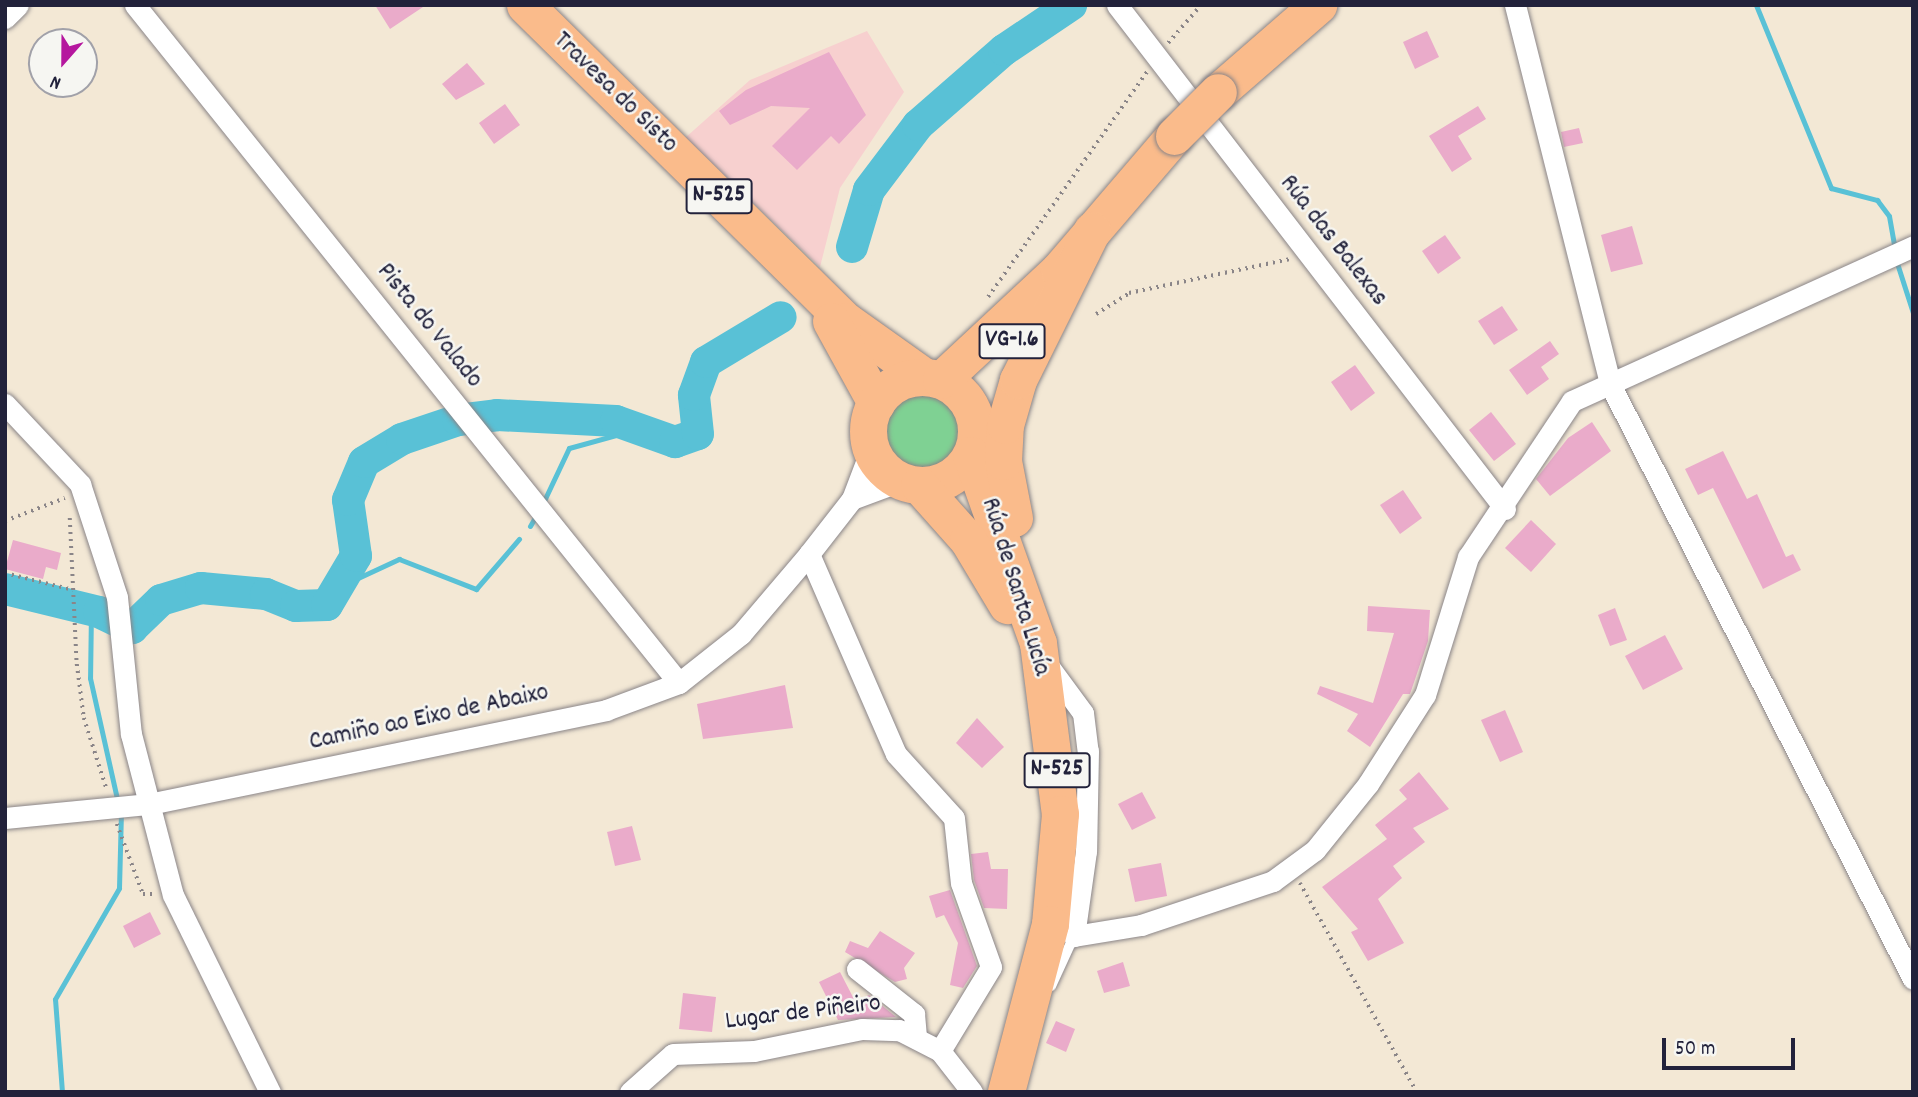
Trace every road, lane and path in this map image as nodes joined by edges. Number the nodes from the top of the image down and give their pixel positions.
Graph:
1 (18, 5) edge
2 (135, 5) edge
3 (509, 5) edge
4 (525, 5) edge
5 (537, 5) edge
6 (1201, 5) edge
7 (1318, 5) edge
8 (1515, 5) edge
9 (1123, 12) edge
10 (5, 18) edge
11 (1156, 58) junction
12 (676, 131) dead end
13 (1093, 230) junction
14 (1913, 246) edge
15 (1309, 255) junction
16 (815, 268) dead end
17 (1059, 270) junction
18 (981, 307) dead end
19 (833, 308) junction
20 (1096, 314) dead end
21 (932, 378) junction
22 (1611, 386) junction
23 (876, 402) junction
24 (5, 404) edge
25 (975, 419) junction
26 (871, 449) junction
27 (971, 455) junction
28 (910, 483) junction
29 (852, 499) junction
30 (1505, 509) junction
31 (5, 521) edge
32 (808, 554) junction
33 (5, 573) edge
34 (73, 590) junction
35 (1026, 628) junction
36 (679, 683) junction
37 (1054, 702) junction
38 (1088, 751) junction
39 (123, 807) junction
40 (5, 818) edge
41 (1292, 867) junction
42 (173, 895) junction
43 (1074, 936) junction
44 (1024, 958) junction
45 (857, 969) dead end
46 (1913, 979) edge
47 (916, 1038) junction
48 (940, 1051) junction
49 (1000, 1086) edge
50 (271, 1092) edge
51 (630, 1092) edge
52 (972, 1092) edge
53 (1417, 1092) edge

1 - 10 street
2 - 36 street, Pista do Valado
3 - 23 highway, Travesa do Sisto / N-525
4 - 19 highway, Travesa do Sisto / N-525
5 - 12 lane
6 - 11 path
7 - 13 highway, VG-1.6, bridge
8 - 22 street
9 - 11 street, Rúa das Balexas
11 - 15 street, Rúa das Balexas
11 - 18 path
13 - 17 highway, VG-1.6
13 - 35 highway
14 - 22 street
15 - 20 path
15 - 30 street, Rúa das Balexas
16 - 19 lane
17 - 21 highway, VG-1.6
17 - 25 highway, VG-1.6
19 - 21 highway, Travesa do Sisto / N-525
21 - 23 highway
21 - 25 highway, N-525
22 - 30 street
22 - 46 street
23 - 26 highway
24 - 39 street
25 - 27 highway, N-525
26 - 28 highway, N-525
26 - 29 street
27 - 28 highway
27 - 35 highway, Rúa de Santa Lucía / N-525
28 - 29 street
28 - 35 highway, Rúa de Santa Lucía / N-525
29 - 32 street, Camiño ao Eixo de Abaixo
30 - 41 street
31 - 34 path
32 - 36 street, Camiño ao Eixo de Abaixo
32 - 48 street
33 - 34 path
34 - 39 path
35 - 37 highway, Rúa de Santa Lucía / N-525
35 - 37 street
35 - 44 highway, Rúa de Santa Lucía / N-525
36 - 39 street, Camiño ao Eixo de Abaixo
37 - 38 street
37 - 38 street
37 - 44 street
37 - 49 highway, Rúa de Santa Lucía / N-525
38 - 43 street
39 - 40 street, Camiño ao Eixo de Abaixo
39 - 42 street
39 - 42 path
41 - 43 street
41 - 53 path
42 - 50 street
43 - 49 lane
44 - 49 highway, Rúa de Santa Lucía / N-525
45 - 47 street
47 - 48 street, Lugar de Piñeiro
47 - 51 street, Lugar de Piñeiro
48 - 52 street, Lugar de Piñeiro

